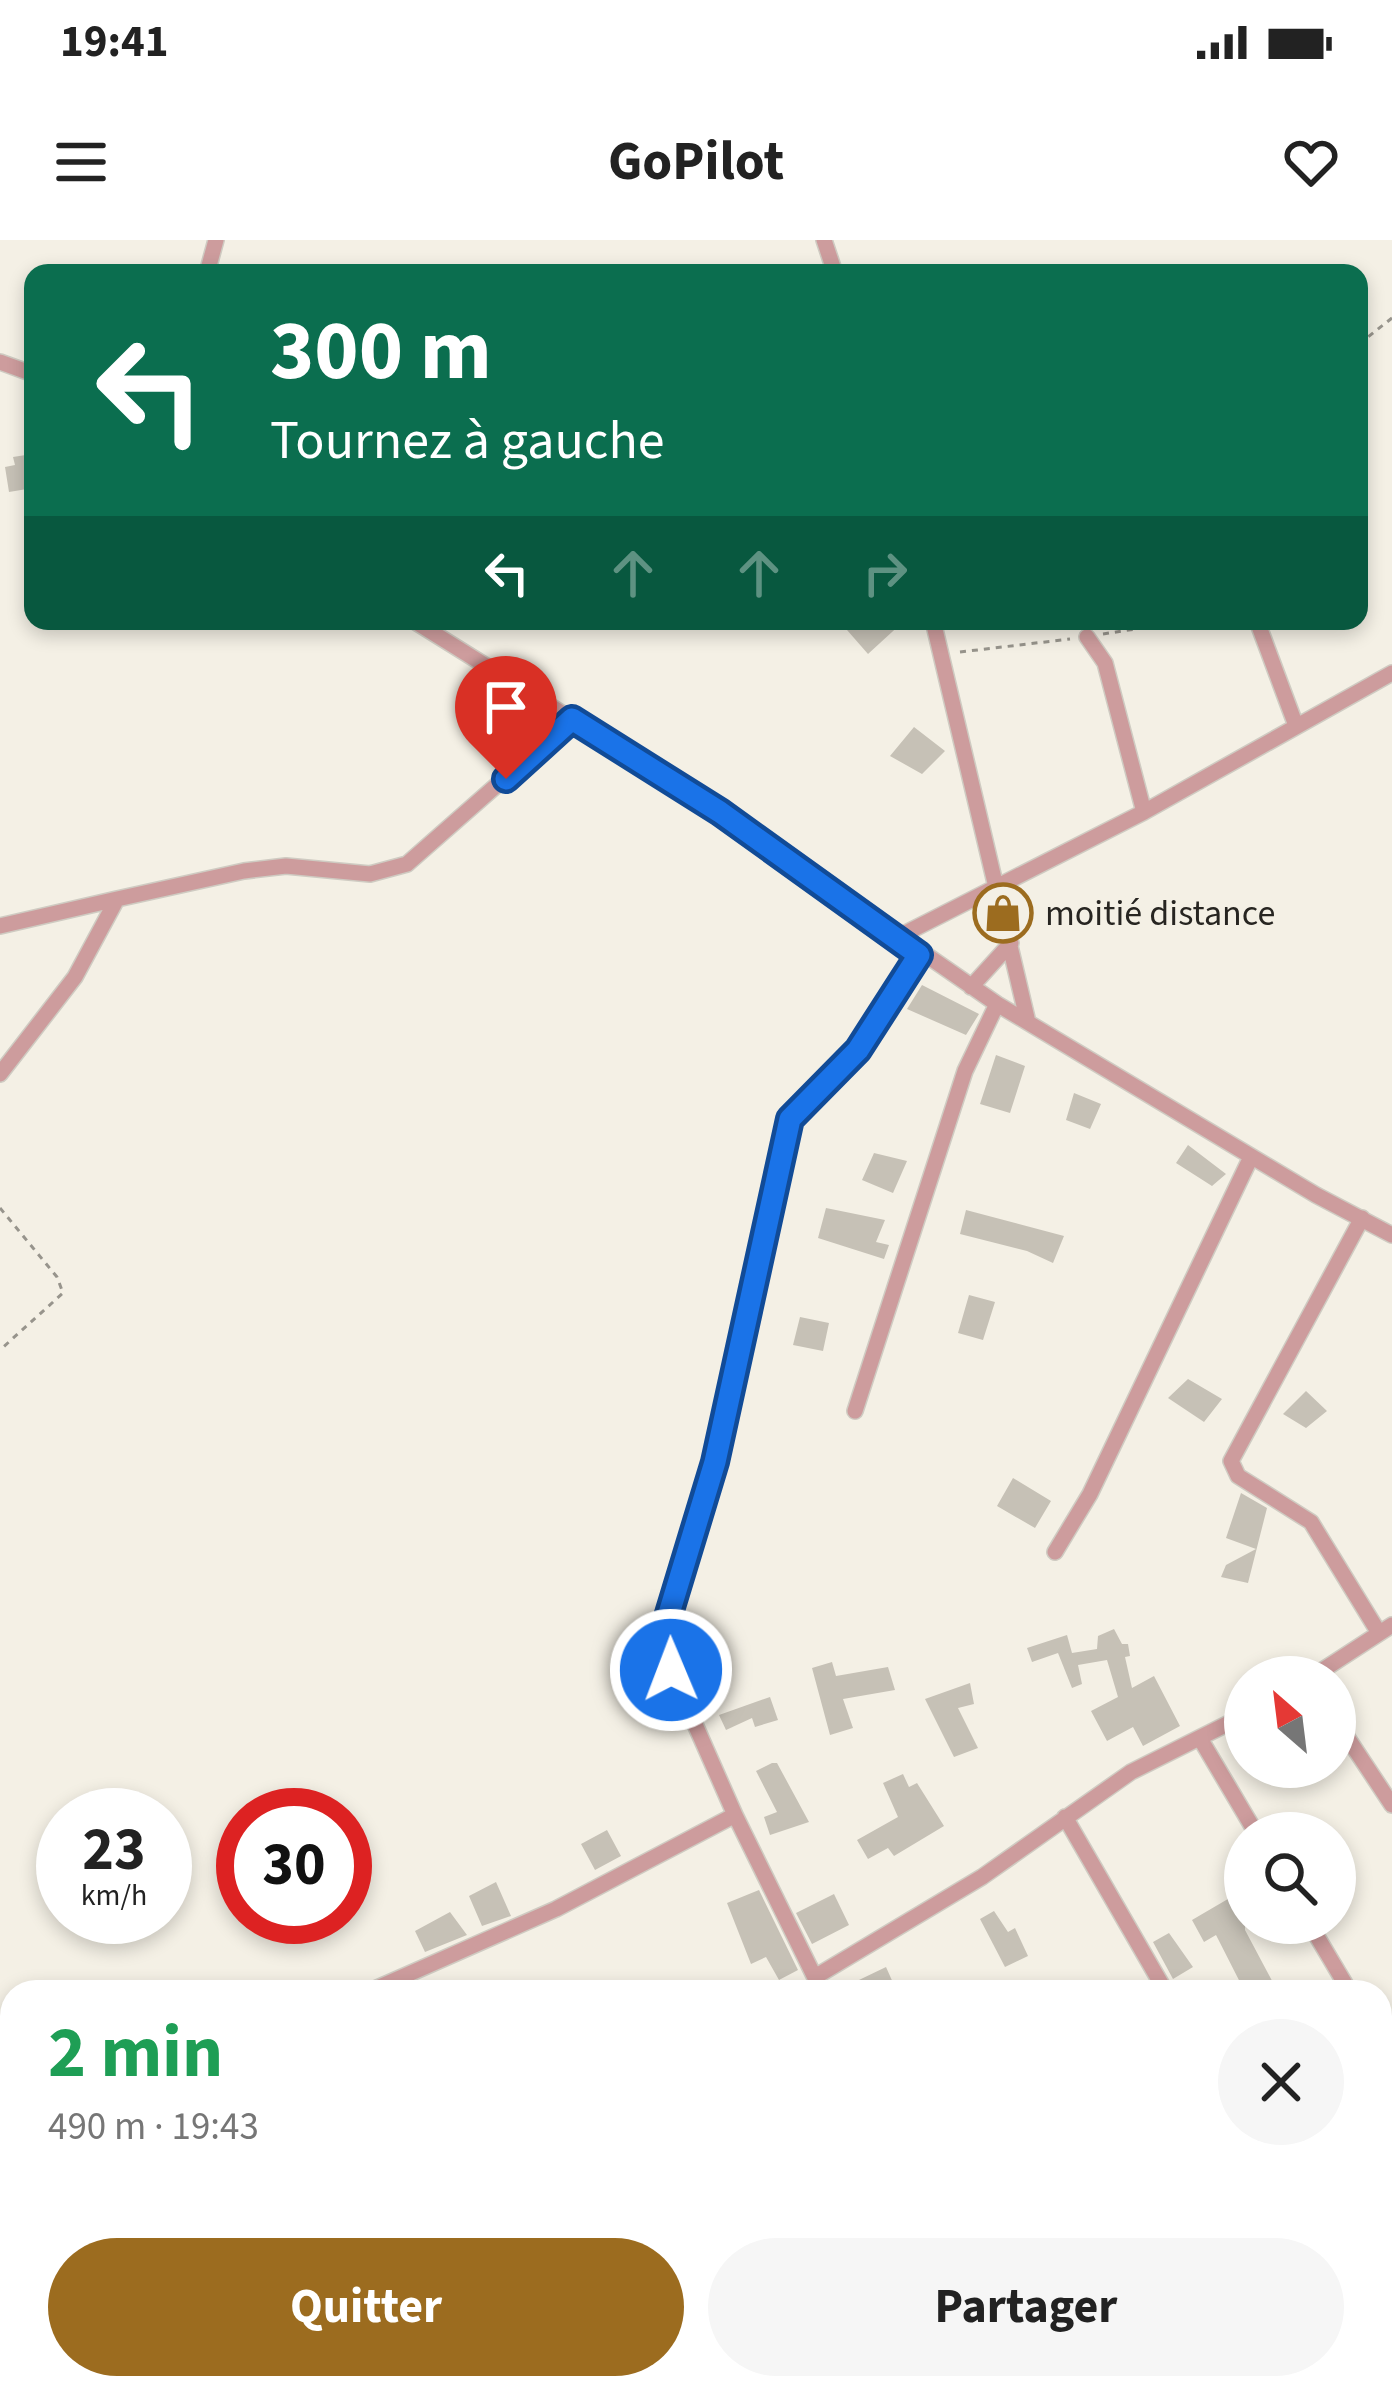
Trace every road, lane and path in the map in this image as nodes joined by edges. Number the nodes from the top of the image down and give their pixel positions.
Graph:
1 (1392, 317) edge
2 (1368, 337) edge
3 (429, 630) edge
4 (935, 630) edge
5 (1131, 630) edge
6 (1260, 630) edge
7 (1087, 637) junction
8 (940, 654) junction
9 (1392, 673) edge
10 (572, 719) junction
11 (1294, 723) junction
12 (1144, 812) junction
13 (999, 884) junction
14 (117, 899) junction
15 (0, 926) edge
16 (898, 937) junction
17 (1011, 944) junction
18 (919, 955) junction
19 (971, 987) junction
20 (997, 1004) junction
21 (1027, 1018) junction
22 (0, 1074) edge
23 (1251, 1157) junction
24 (0, 1208) edge
25 (1363, 1218) junction
26 (1392, 1235) edge
27 (0, 1350) edge
28 (856, 1411) dead end
29 (1055, 1552) dead end
30 (1385, 1629) edge
31 (1344, 1656) edge
32 (1224, 1727) edge
33 (1201, 1740) junction
34 (1356, 1751) edge
35 (1392, 1805) edge
36 (1244, 1812) edge
37 (735, 1815) junction
38 (1065, 1817) junction
39 (1321, 1944) edge
40 (395, 1980) edge
41 (816, 1980) edge
42 (826, 1980) edge
43 (1159, 1980) edge
44 (1343, 1980) edge

1 - 2 path
3 - 10 street
4 - 8 street
5 - 7 path
6 - 11 street
7 - 8 path
7 - 12 street
8 - 13 street
9 - 11 street
10 - 14 street
10 - 16 street
11 - 12 street
12 - 13 street
13 - 16 street
13 - 17 street
14 - 15 street
14 - 22 street
16 - 18 street
17 - 19 street
17 - 21 street
18 - 19 street
18 - 37 street
19 - 20 street
20 - 21 street
20 - 28 street
21 - 23 street
23 - 25 street
23 - 29 street
24 - 27 path
25 - 26 street
25 - 30 street
30 - 31 street
32 - 33 street
33 - 36 street
33 - 38 street
34 - 35 street
37 - 40 street
37 - 41 street
38 - 42 street
38 - 43 street
39 - 44 street

